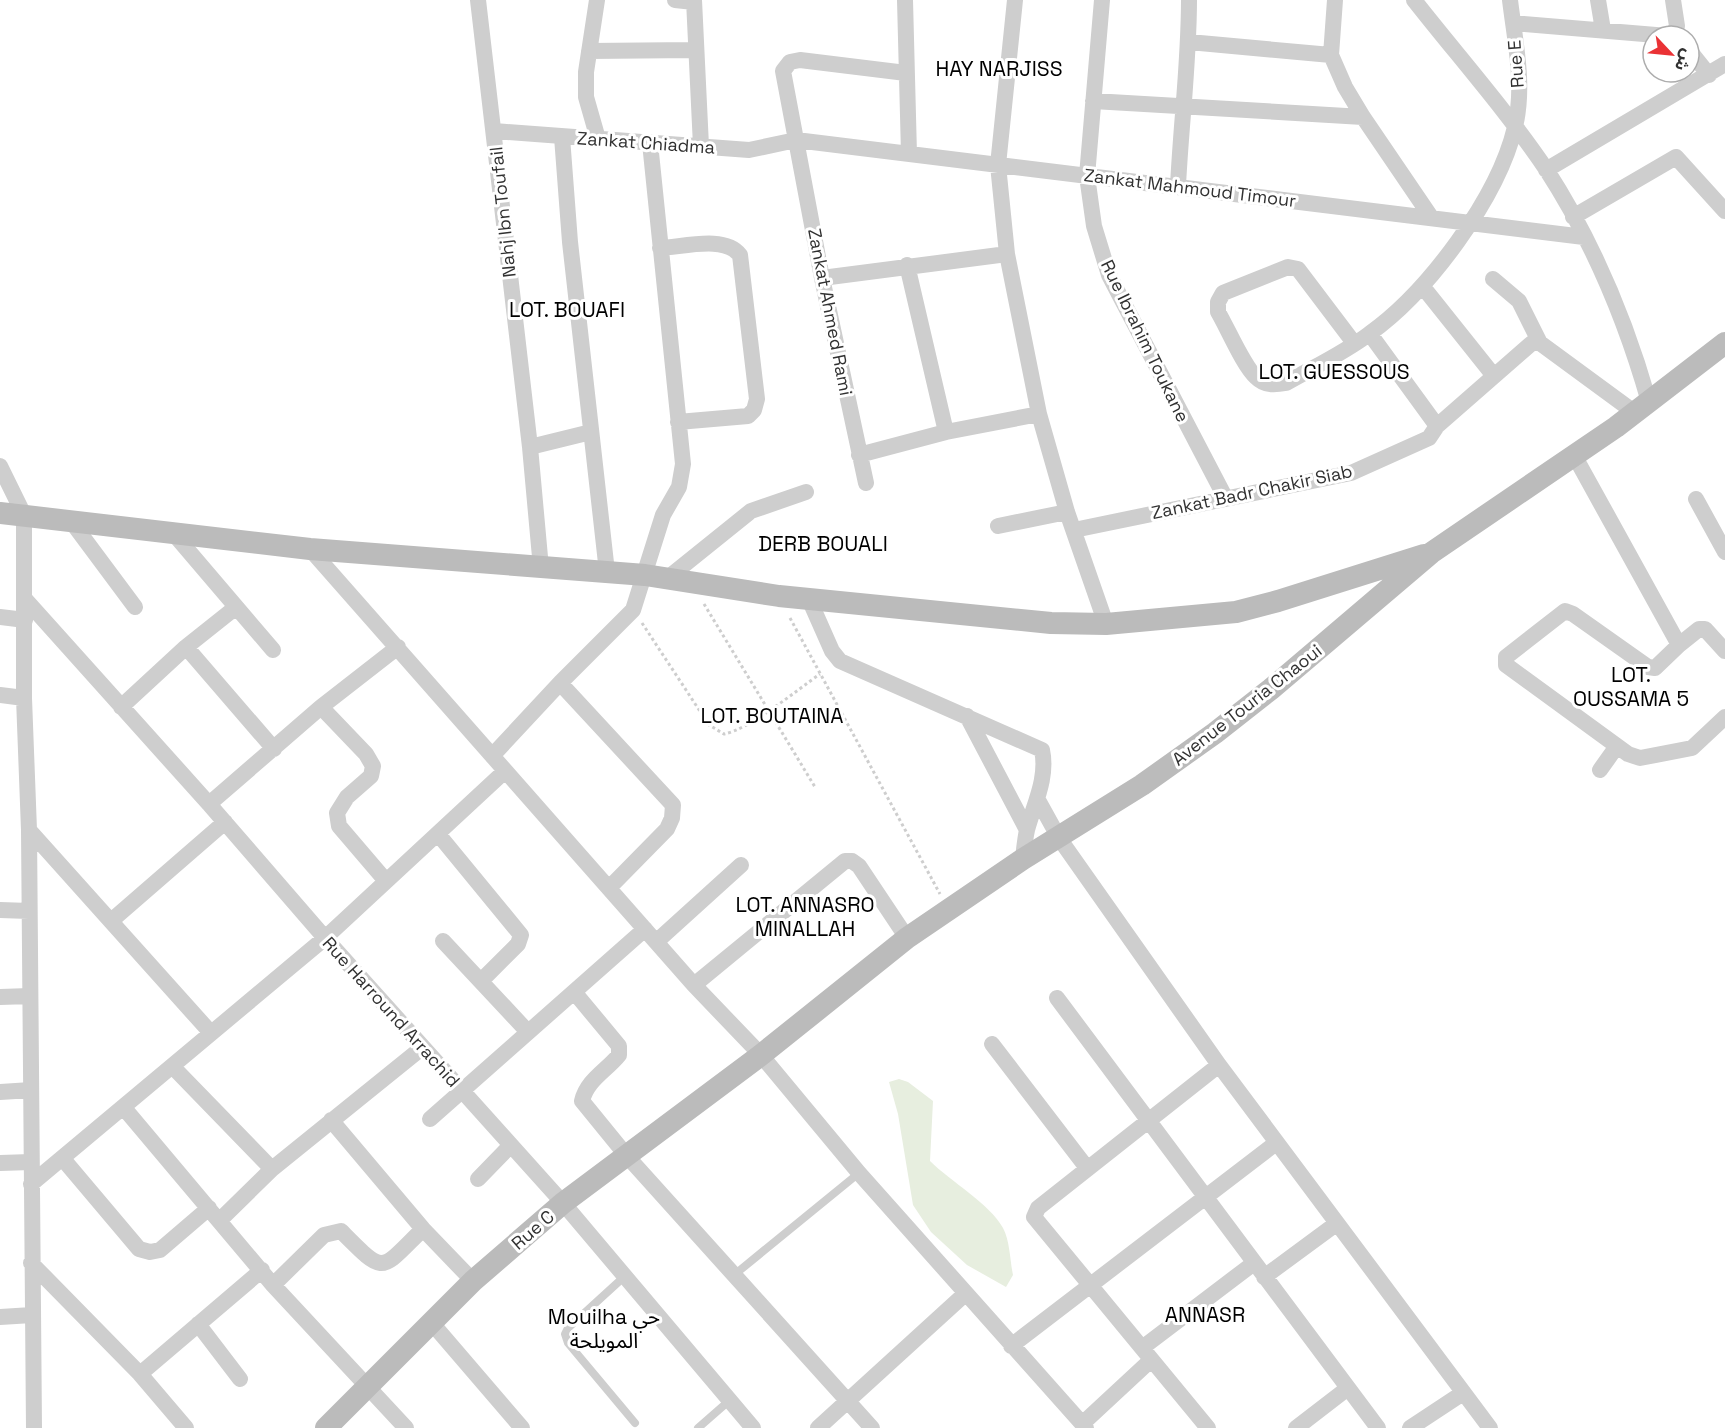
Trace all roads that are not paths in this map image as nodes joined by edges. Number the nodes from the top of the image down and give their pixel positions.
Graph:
1 (478, 0) edge
2 (597, 0) edge
3 (675, 0) edge
4 (905, 0) edge
5 (1015, 0) edge
6 (1102, 0) edge
7 (1188, 0) edge
8 (1335, 0) edge
9 (1414, 0) edge
10 (1510, 0) edge
11 (1598, 0) edge
12 (694, 1) edge
13 (1674, 1) edge
14 (1513, 23) junction
15 (1677, 24) edge
16 (1603, 30) junction
17 (1641, 34) edge
18 (1189, 42) junction
19 (694, 50) junction
20 (589, 51) junction
21 (1330, 55) junction
22 (1725, 64) edge
23 (1701, 65) edge
24 (906, 74) junction
25 (1709, 75) junction
26 (1093, 101) junction
27 (1181, 106) junction
28 (1363, 117) junction
29 (1515, 127) junction
30 (494, 131) junction
31 (561, 137) junction
32 (598, 140) junction
33 (796, 140) junction
34 (650, 143) junction
35 (701, 146) junction
36 (909, 154) junction
37 (998, 165) junction
38 (1546, 171) junction
39 (1087, 176) junction
40 (1178, 186) junction
41 (1725, 211) edge
42 (1431, 217) junction
43 (1573, 217) junction
44 (1469, 222) junction
45 (1584, 237) junction
46 (660, 248) junction
47 (1007, 254) junction
48 (907, 265) junction
49 (822, 278) junction
50 (1493, 279) dead end
51 (1423, 287) junction
52 (1370, 334) junction
53 (1354, 343) junction
54 (1725, 343) edge
55 (1536, 344) junction
56 (1494, 376) junction
57 (1641, 407) junction
58 (1039, 414) junction
59 (678, 422) junction
60 (1437, 426) junction
61 (591, 432) junction
62 (946, 432) junction
63 (530, 447) junction
64 (859, 455) junction
65 (1574, 455) junction
66 (0, 466) edge
67 (866, 483) dead end
68 (806, 492) dead end
69 (1226, 499) junction
70 (1696, 499) dead end
71 (1067, 512) junction
72 (0, 513) edge
73 (24, 515) junction
74 (71, 521) junction
75 (998, 526) dead end
76 (1074, 530) junction
77 (174, 534) junction
78 (310, 549) junction
79 (1431, 552) junction
80 (1725, 552) edge
81 (541, 568) junction
82 (607, 572) junction
83 (645, 575) junction
84 (680, 579) junction
85 (25, 599) junction
86 (809, 599) junction
87 (135, 608) dead end
88 (235, 608) junction
89 (0, 617) edge
90 (25, 620) junction
91 (1106, 624) junction
92 (1679, 645) junction
93 (186, 646) junction
94 (398, 648) junction
95 (273, 650) dead end
96 (1725, 651) edge
97 (560, 682) junction
98 (0, 695) edge
99 (24, 698) junction
100 (121, 707) junction
101 (321, 707) junction
102 (967, 716) junction
103 (1725, 717) edge
104 (1617, 746) junction
105 (274, 749) junction
106 (492, 756) junction
107 (1600, 770) dead end
108 (505, 771) junction
109 (1038, 800) junction
110 (209, 804) junction
111 (225, 822) junction
112 (29, 830) junction
113 (1027, 831) junction
114 (438, 834) junction
115 (1059, 838) junction
116 (1023, 859) junction
117 (741, 865) dead end
118 (386, 881) junction
119 (609, 888) junction
120 (0, 910) edge
121 (28, 911) junction
122 (111, 921) junction
123 (651, 936) junction
124 (325, 938) junction
125 (907, 938) junction
126 (443, 941) dead end
127 (482, 980) junction
128 (694, 985) junction
129 (574, 993) junction
130 (30, 996) junction
131 (0, 997) edge
132 (1057, 998) dead end
133 (528, 1032) junction
134 (211, 1033) junction
135 (992, 1044) dead end
136 (423, 1047) junction
137 (761, 1054) junction
138 (1219, 1065) junction
139 (172, 1066) junction
140 (31, 1090) junction
141 (463, 1091) junction
142 (0, 1092) edge
143 (124, 1108) junction
144 (430, 1119) dead end
145 (331, 1120) junction
146 (1148, 1120) junction
147 (1276, 1143) junction
148 (511, 1145) junction
149 (626, 1155) junction
150 (63, 1159) junction
151 (31, 1162) junction
152 (0, 1163) edge
153 (1087, 1168) junction
154 (272, 1169) junction
155 (859, 1173) junction
156 (478, 1179) dead end
157 (31, 1184) junction
158 (1204, 1195) junction
159 (563, 1203) junction
160 (215, 1214) junction
161 (1336, 1224) junction
162 (423, 1229) junction
163 (31, 1263) junction
164 (262, 1270) junction
165 (1259, 1270) junction
166 (734, 1275) junction
167 (625, 1276) junction
168 (473, 1281) junction
169 (1088, 1284) junction
170 (273, 1285) junction
171 (965, 1294) junction
172 (32, 1315) junction
173 (0, 1317) edge
174 (431, 1322) junction
175 (198, 1324) junction
176 (1011, 1346) junction
177 (1146, 1354) junction
178 (140, 1374) junction
179 (240, 1379) dead end
180 (368, 1387) junction
181 (1348, 1388) junction
182 (1463, 1393) junction
183 (730, 1400) junction
184 (848, 1402) junction
185 (635, 1423) dead end
186 (1084, 1426) edge
187 (34, 1428) edge
188 (186, 1428) edge
189 (326, 1428) edge
190 (406, 1428) edge
191 (522, 1428) edge
192 (698, 1428) edge
193 (753, 1428) edge
194 (819, 1428) edge
195 (872, 1428) edge
196 (1208, 1428) edge
197 (1296, 1428) edge
198 (1378, 1428) edge
199 (1410, 1428) edge
200 (1490, 1428) edge

1 - 30 street, Nahj Ibn Toufail
2 - 20 street
3 - 12 street
4 - 24 street
5 - 37 street
6 - 26 street, Rue Ibrahim Toukane
7 - 18 street
8 - 21 street
9 - 29 street
10 - 14 street, Rue E
11 - 16 street
12 - 19 street
13 - 15 street
14 - 16 street
14 - 29 street, Rue E
16 - 17 street
18 - 21 street
18 - 27 street
19 - 20 street
19 - 35 street
20 - 32 street
21 - 28 street
22 - 25 street
23 - 25 street
24 - 33 street, Zankat Ahmed Rami
24 - 36 street
25 - 38 street
26 - 27 street
26 - 39 street, Rue Ibrahim Toukane
27 - 28 street
27 - 40 street
28 - 42 street
29 - 38 street
29 - 44 street, Rue E
30 - 31 street, Zankat Chiadma
30 - 63 street, Nahj Ibn Toufail
31 - 32 street, Zankat Chiadma
31 - 61 street
32 - 34 street, Zankat Chiadma
33 - 35 street, Zankat Chiadma
33 - 36 street, Zankat Mahmoud Timour
33 - 49 street, Zankat Ahmed Rami
34 - 35 street, Zankat Chiadma
34 - 46 street
36 - 37 street, Zankat Mahmoud Timour
37 - 39 street, Zankat Mahmoud Timour
37 - 47 street
38 - 43 street
39 - 40 street, Zankat Mahmoud Timour
39 - 69 street, Rue Ibrahim Toukane
40 - 42 street, Zankat Mahmoud Timour
41 - 43 street
42 - 44 street, Zankat Mahmoud Timour
43 - 45 street
44 - 45 street, Zankat Mahmoud Timour
44 - 51 street, Rue E
45 - 57 street
46 - 59 street
46 - 59 street
47 - 48 street
47 - 58 street
48 - 49 street
48 - 62 street
49 - 64 street, Zankat Ahmed Rami
50 - 55 street
51 - 52 street, Rue E
51 - 56 street
52 - 53 street, Rue E
52 - 60 street
53 - 53 street, Rue E
54 - 57 street, Avenue Touria Chaoui
55 - 56 street, Zankat Badr Chakir Siab
55 - 57 street
56 - 60 street, Zankat Badr Chakir Siab
57 - 65 street, Avenue Touria Chaoui
58 - 62 street
58 - 71 street
59 - 83 street
60 - 69 street, Zankat Badr Chakir Siab
61 - 63 street
61 - 82 street
62 - 64 street
63 - 81 street, Nahj Ibn Toufail
64 - 67 street, Zankat Ahmed Rami
65 - 79 street, Avenue Touria Chaoui
65 - 92 street
66 - 73 street
68 - 84 street
69 - 76 street, Zankat Badr Chakir Siab
70 - 80 street
71 - 75 street
71 - 76 street
72 - 73 street
73 - 74 street
73 - 85 street
74 - 77 street
74 - 87 street
76 - 91 street
77 - 78 street
77 - 88 street
78 - 81 street
78 - 94 street
79 - 91 street
79 - 115 street, Avenue Touria Chaoui
81 - 82 street
82 - 83 street
83 - 84 street
83 - 97 street
84 - 86 street
85 - 90 street
85 - 100 street, Rue Harround Arrachid
86 - 91 street
86 - 102 street
88 - 93 street
88 - 95 street
89 - 90 street
90 - 99 street
92 - 96 street
92 - 104 street
93 - 100 street
93 - 105 street
94 - 101 street
94 - 106 street
97 - 106 street
97 - 119 street
98 - 99 street
99 - 112 street
100 - 110 street, Rue Harround Arrachid
101 - 105 street
101 - 118 street
102 - 109 street
102 - 113 street
103 - 104 street
104 - 107 street
105 - 110 street
106 - 108 street
108 - 114 street
108 - 119 street
109 - 113 street
109 - 115 street
110 - 111 street, Rue Harround Arrachid
111 - 122 street
111 - 124 street, Rue Harround Arrachid
112 - 121 street
112 - 122 street
113 - 116 street
114 - 118 street
114 - 127 street
115 - 116 street, Avenue Touria Chaoui
115 - 138 street
116 - 125 street, Avenue Touria Chaoui
117 - 123 street
118 - 124 street
119 - 123 street
120 - 121 street
121 - 130 street
122 - 134 street
123 - 128 street
123 - 129 street
124 - 134 street
124 - 136 street, Rue Harround Arrachid
125 - 128 street
125 - 137 street, Avenue Touria Chaoui
126 - 127 street
127 - 133 street
128 - 137 street
129 - 133 street
129 - 149 street
130 - 131 street
130 - 140 street
132 - 146 street
133 - 141 street
134 - 139 street
135 - 153 street
136 - 141 street, Rue Harround Arrachid
136 - 145 street
137 - 149 street, Rue C
137 - 155 street
138 - 146 street
138 - 147 street
139 - 143 street
139 - 154 street
140 - 142 street
140 - 151 street
141 - 144 street
141 - 148 street, Rue Harround Arrachid
143 - 150 street
143 - 160 street
145 - 154 street
145 - 162 street
146 - 153 street
146 - 158 street
147 - 158 street
147 - 161 street
148 - 156 street
148 - 159 street, Rue Harround Arrachid
149 - 159 street, Rue C
149 - 166 street
150 - 157 street
150 - 160 street
151 - 152 street
151 - 157 street
153 - 169 street
154 - 160 street
155 - 166 lane
155 - 171 street
157 - 163 street
158 - 165 street
158 - 169 street
159 - 167 street, Rue Harround Arrachid
159 - 168 street, Rue C
160 - 164 street
161 - 165 street
161 - 182 street
162 - 168 street
162 - 170 street
163 - 172 street
163 - 178 street
164 - 170 street
164 - 175 street
165 - 177 street
165 - 181 street
166 - 184 street
167 - 183 street, Rue Harround Arrachid
167 - 185 lane
168 - 174 street, Rue C
169 - 176 street
169 - 177 street
170 - 180 street
171 - 176 street
171 - 184 street
172 - 173 street
172 - 187 street
174 - 180 street, Rue C
174 - 191 street
175 - 178 street
175 - 179 street
176 - 186 street
177 - 186 street
177 - 196 street
178 - 188 street
180 - 189 street, Rue C
180 - 190 street
181 - 197 street
181 - 198 street
182 - 199 street
182 - 200 street
183 - 192 lane
183 - 193 street, Rue Harround Arrachid
184 - 194 street
184 - 195 street

